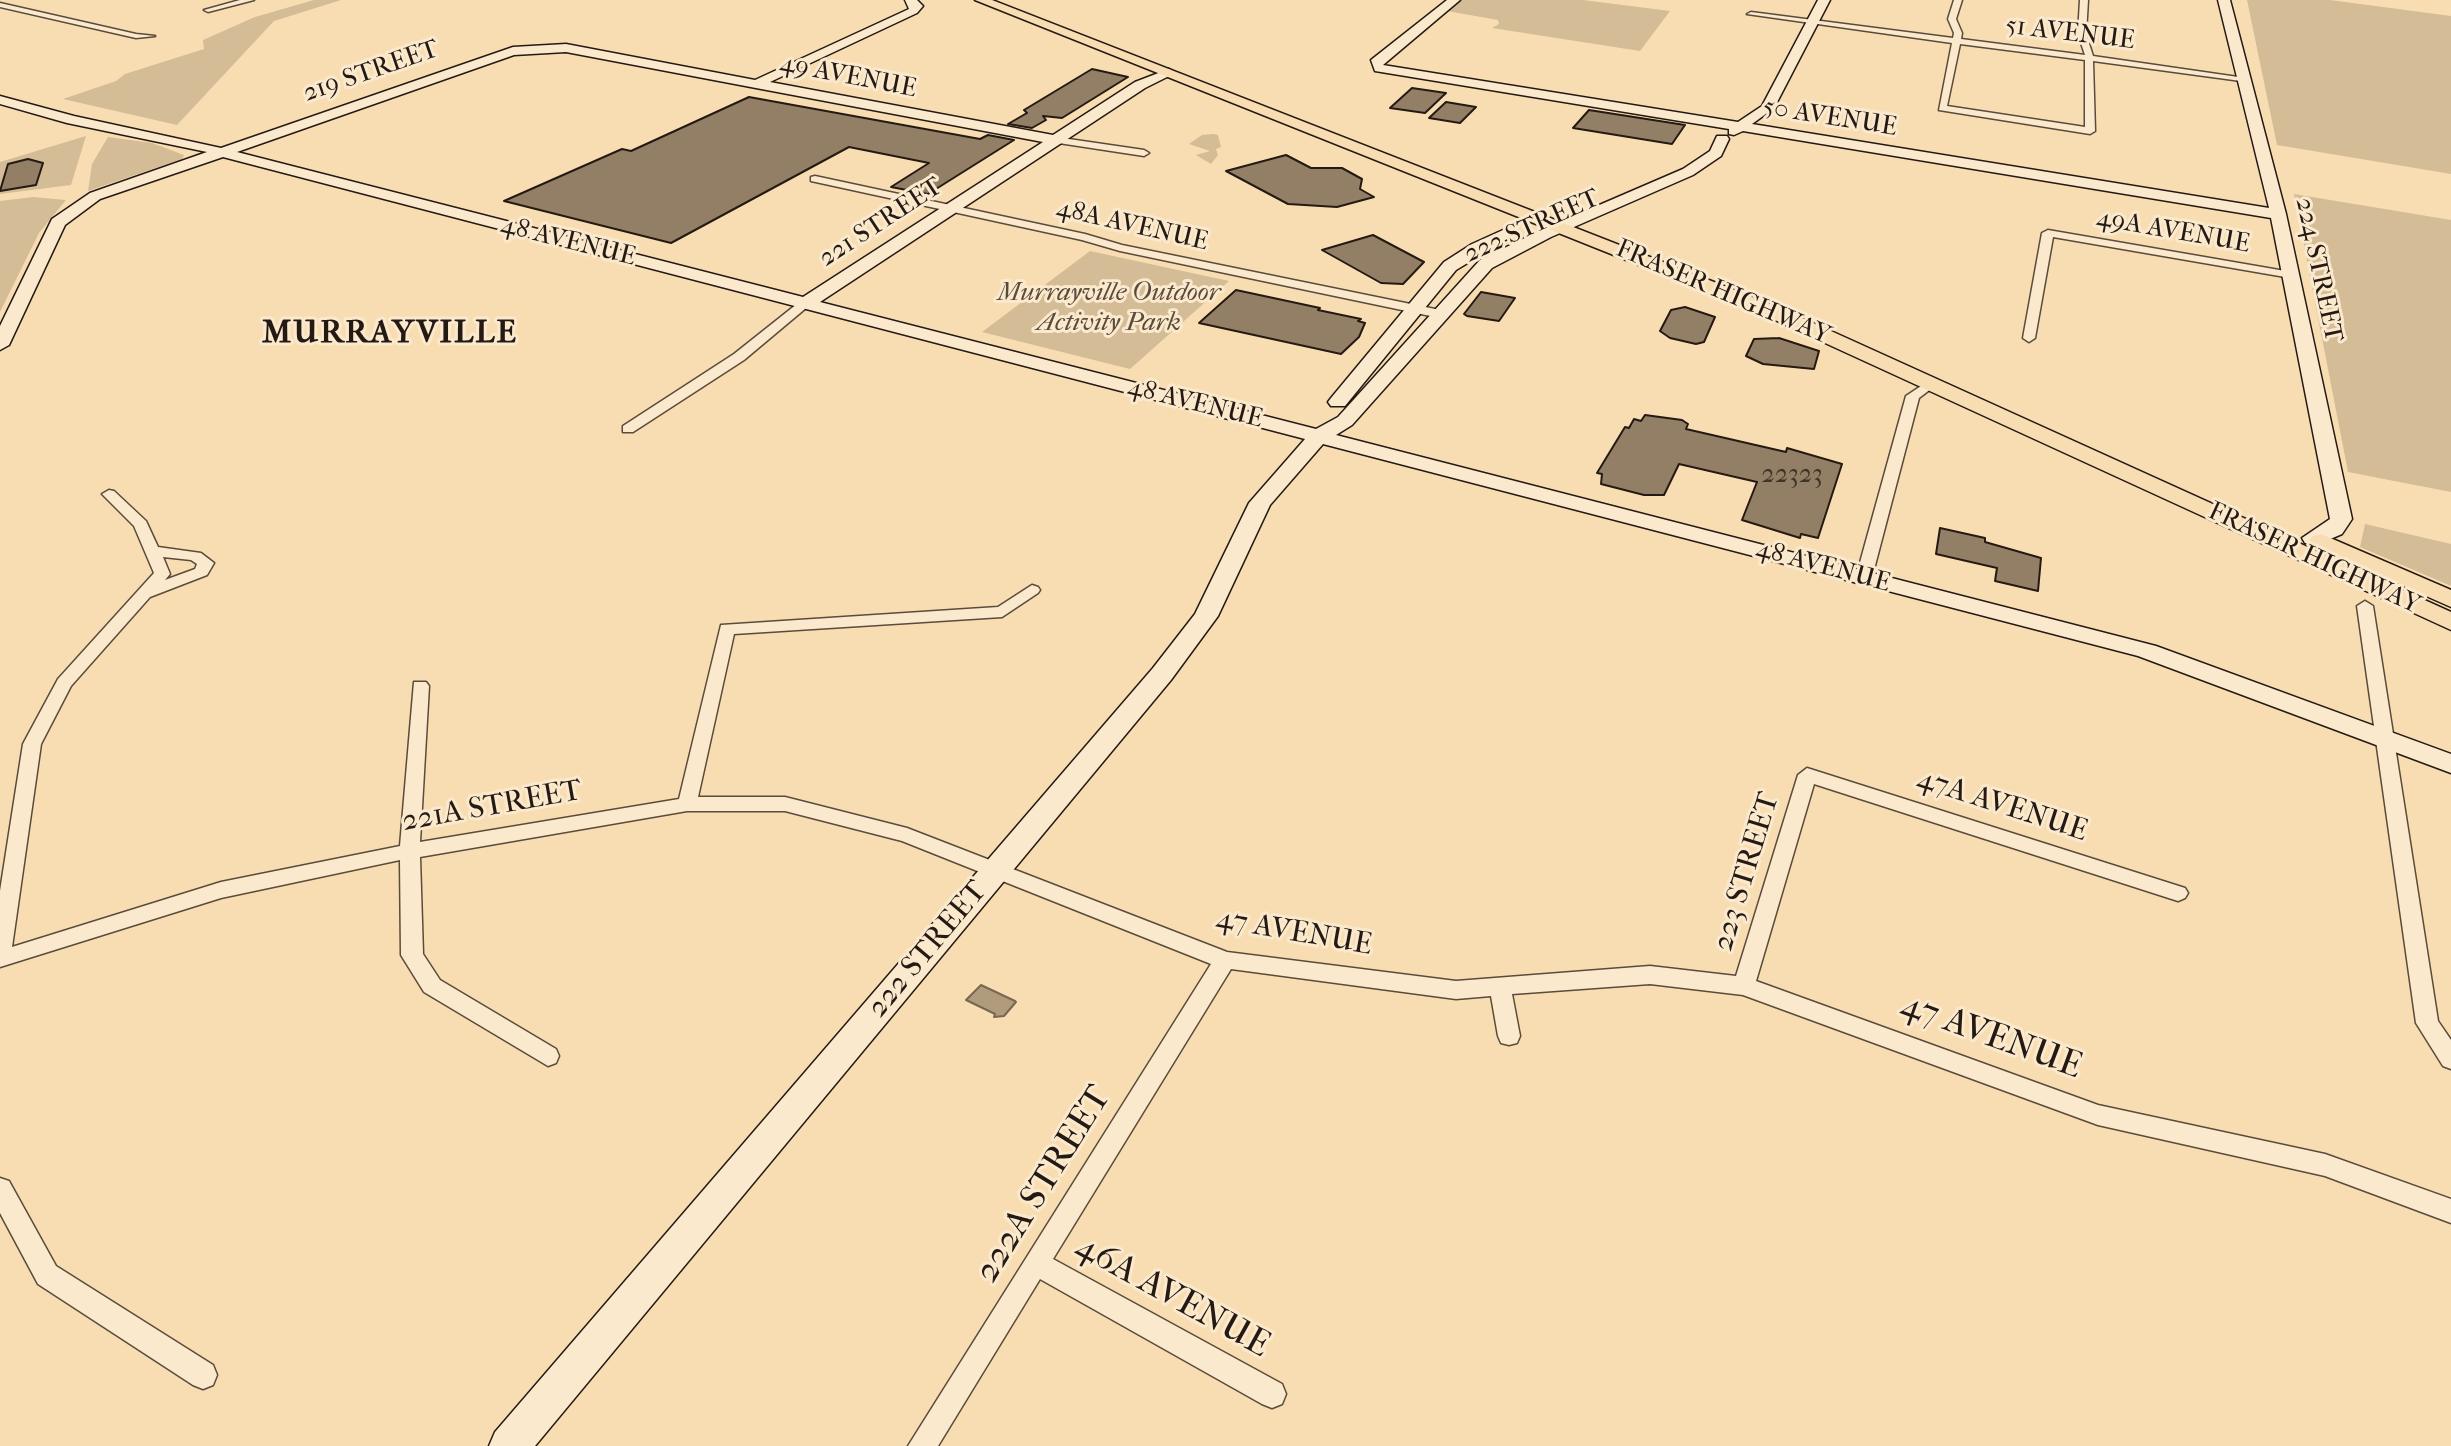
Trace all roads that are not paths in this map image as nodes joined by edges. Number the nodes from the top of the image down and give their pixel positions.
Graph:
1 (250, 0) edge
2 (981, 0) edge
3 (1004, 0) edge
4 (1454, 0) edge
5 (1824, 0) edge
6 (1958, 0) edge
7 (2084, 0) edge
8 (2224, 0) edge
9 (914, 2) edge
10 (0, 5) edge
11 (24, 10) junction
12 (208, 10) dead end
13 (1751, 14) dead end
14 (0, 16) edge
15 (1813, 21) junction
16 (151, 36) dead end
17 (1956, 41) junction
18 (543, 48) joint
19 (2089, 58) junction
20 (1169, 73) junction
21 (2241, 78) junction
22 (756, 84) junction
23 (0, 100) edge
24 (1740, 127) junction
25 (1055, 140) junction
26 (217, 151) junction
27 (1144, 153) dead end
28 (815, 179) dead end
29 (951, 208) junction
30 (2278, 214) junction
31 (1560, 220) junction
32 (2291, 275) junction
33 (806, 303) junction
34 (1414, 309) junction
35 (1440, 314) junction
36 (2029, 338) dead end
37 (0, 345) edge
38 (1933, 382) junction
39 (628, 429) dead end
40 (1319, 436) junction
41 (109, 494) dead end
42 (2313, 538) junction
43 (152, 551) junction
44 (1864, 577) junction
45 (1032, 590) dead end
46 (143, 594) junction
47 (2451, 599) edge
48 (2365, 606) dead end
49 (2451, 622) edge
50 (420, 686) dead end
51 (2382, 736) junction
52 (2451, 752) edge
53 (2451, 764) edge
54 (1807, 775) joint
55 (687, 804) junction
56 (410, 851) junction
57 (996, 871) junction
58 (2178, 893) dead end
59 (0, 959) edge
60 (1225, 960) junction
61 (1500, 986) junction
62 (1744, 986) junction
63 (1509, 1036) dead end
64 (548, 1056) dead end
65 (2451, 1059) edge
66 (0, 1189) edge
67 (2451, 1211) edge
68 (1038, 1264) junction
69 (203, 1375) dead end
70 (1272, 1394) dead end
71 (509, 1446) edge
72 (922, 1446) edge

1 - 12 street
2 - 20 main road, FRASER HIGHWAY
3 - 31 main road, FRASER HIGHWAY
4 - 24 street, 50 AVENUE
5 - 15 street
6 - 17 street
7 - 19 street
8 - 21 street, 224 STREET
9 - 22 street
10 - 11 street
11 - 14 street
11 - 16 street
13 - 15 street, 51 AVENUE
15 - 17 street, 51 AVENUE
15 - 24 street
17 - 19 street, 51 AVENUE
17 - 19 street
18 - 22 street, 49 AVENUE
18 - 26 street, 219 STREET
19 - 21 street, 51 AVENUE
20 - 25 street, 221 STREET
20 - 31 main road, FRASER HIGHWAY
21 - 30 street, 224 STREET
22 - 25 street, 49 AVENUE
23 - 26 street, 48 AVENUE
24 - 30 street, 50 AVENUE
24 - 31 street, 222 STREET
25 - 27 street, 49 AVENUE
25 - 29 street, 221 STREET
26 - 33 street, 48 AVENUE
26 - 37 street, 219 STREET
28 - 29 street, 48A AVENUE
29 - 33 street, 221 STREET
29 - 34 street, 48A AVENUE
30 - 32 street, 224 STREET
31 - 34 street, 222 STREET
31 - 35 street, 222 STREET
31 - 38 main road, FRASER HIGHWAY
31 - 42 main road, FRASER HIGHWAY
32 - 36 street, 49A AVENUE
32 - 42 street, 224 STREET
33 - 39 street, 221 STREET
33 - 40 street, 48 AVENUE
34 - 35 street, 48A AVENUE
34 - 40 street, 222 STREET
35 - 40 street, 222 STREET
38 - 44 street
38 - 49 main road, FRASER HIGHWAY
40 - 44 street, 48 AVENUE
40 - 57 street, 222 STREET
41 - 43 street
42 - 47 main road, FRASER HIGHWAY
43 - 46 street
43 - 46 street
44 - 51 street, 48 AVENUE
45 - 55 street
46 - 59 street
48 - 51 street
50 - 56 street
51 - 52 street, 48 AVENUE
51 - 53 street, 48 AVENUE
51 - 65 street
54 - 58 street, 47A AVENUE
54 - 62 street, 223 STREET
55 - 56 street, 221A STREET
55 - 57 street, 221A STREET
56 - 59 street, 221A STREET
56 - 64 street
57 - 60 street, 47 AVENUE
57 - 71 street, 222 STREET
60 - 61 street, 47 AVENUE
60 - 68 street, 222A STREET
61 - 62 street, 47 AVENUE
61 - 63 street
62 - 67 street, 47 AVENUE
66 - 69 street
68 - 70 street, 46A AVENUE
68 - 72 street, 222A STREET

